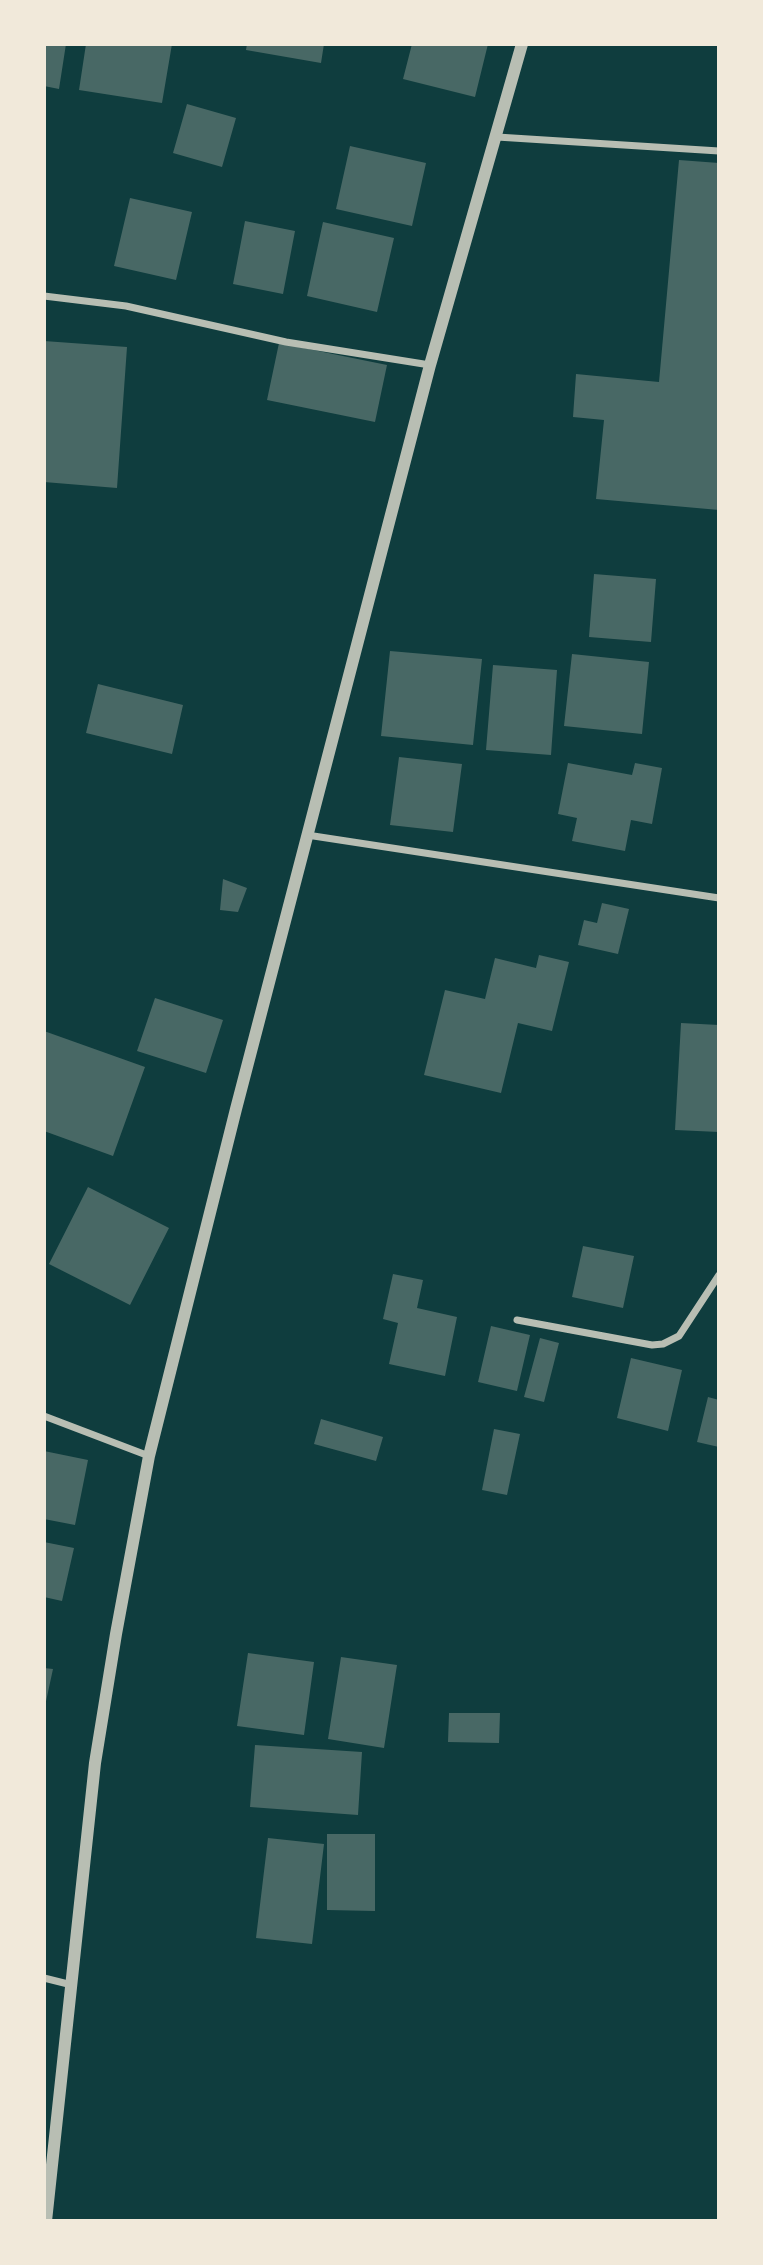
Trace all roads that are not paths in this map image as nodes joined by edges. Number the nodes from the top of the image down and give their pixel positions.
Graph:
1 (522, 44) edge
2 (497, 137) junction
3 (719, 151) edge
4 (44, 296) edge
5 (430, 365) junction
6 (307, 835) junction
7 (719, 898) edge
8 (719, 1275) edge
9 (517, 1320) dead end
10 (44, 1416) edge
11 (149, 1456) junction
12 (44, 1978) edge
13 (72, 1985) junction
14 (46, 2221) edge

1 - 2 street
2 - 3 street
2 - 5 street
4 - 5 street
5 - 6 street
6 - 7 street
6 - 11 street
8 - 9 street
10 - 11 street
11 - 13 street
12 - 13 street
13 - 14 street

